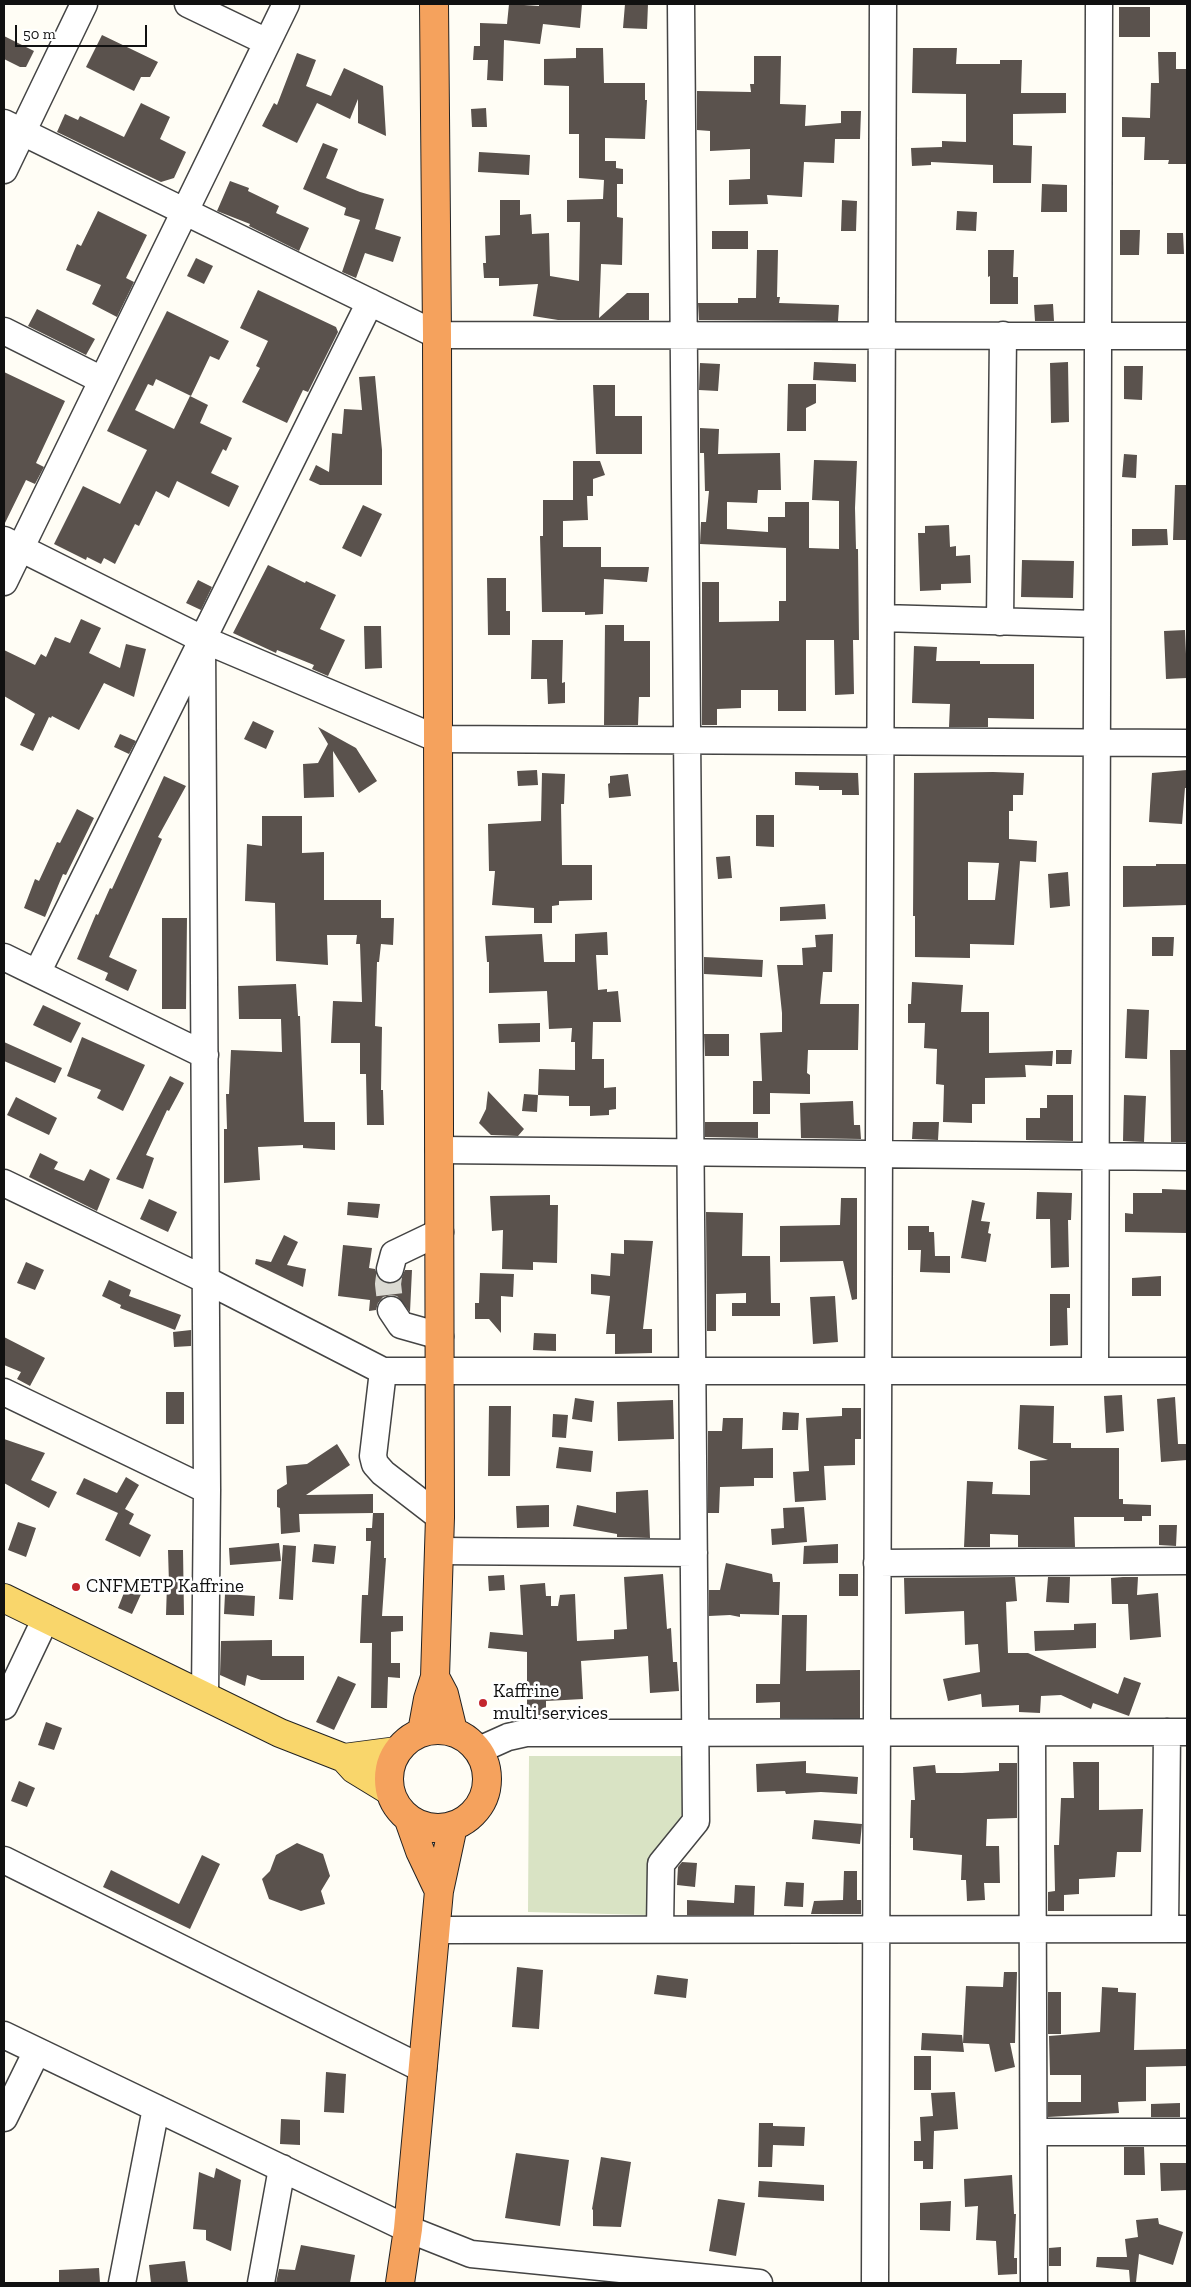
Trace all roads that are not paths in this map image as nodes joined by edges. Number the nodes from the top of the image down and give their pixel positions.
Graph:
1 (84, 4) edge
2 (188, 4) edge
3 (286, 4) edge
4 (434, 4) edge
5 (681, 4) edge
6 (883, 4) edge
7 (1099, 4) edge
8 (267, 42) junction
9 (13, 127) edge
10 (4, 170) edge
11 (184, 211) junction
12 (370, 302) junction
13 (4, 332) edge
14 (437, 335) junction
15 (684, 335) junction
16 (882, 335) junction
17 (1003, 336) junction
18 (1098, 336) junction
19 (1187, 336) edge
20 (102, 380) junction
21 (12, 544) edge
22 (4, 582) edge
23 (881, 618) junction
24 (1000, 622) junction
25 (1097, 624) junction
26 (202, 640) junction
27 (438, 739) junction
28 (687, 741) junction
29 (880, 741) junction
30 (1097, 742) junction
31 (1187, 743) edge
32 (4, 957) edge
33 (37, 973) junction
34 (205, 1055) junction
35 (439, 1150) junction
36 (690, 1152) junction
37 (879, 1154) junction
38 (1096, 1156) junction
39 (1187, 1157) edge
40 (4, 1183) edge
41 (440, 1232) junction
42 (390, 1269) tunnel mouth
43 (206, 1280) junction
44 (391, 1310) tunnel mouth
45 (440, 1336) junction
46 (383, 1371) junction
47 (441, 1371) junction
48 (692, 1371) junction
49 (878, 1371) junction
50 (1095, 1371) junction
51 (1187, 1371) edge
52 (4, 1392) edge
53 (207, 1490) junction
54 (440, 1517) junction
55 (439, 1551) junction
56 (694, 1553) junction
57 (1187, 1561) edge
58 (877, 1563) junction
59 (4, 1598) edge
60 (46, 1618) junction
61 (435, 1677) junction
62 (205, 1696) junction
63 (4, 1706) edge
64 (453, 1731) junction
65 (422, 1732) junction
66 (1177, 1732) edge
67 (696, 1733) junction
68 (877, 1733) junction
69 (1032, 1733) junction
70 (479, 1750) junction
71 (397, 1751) junction
72 (344, 1758) junction
73 (390, 1791) junction
74 (409, 1820) junction
75 (453, 1826) junction
76 (4, 1860) edge
77 (439, 1891) junction
78 (876, 1929) junction
79 (1033, 1929) junction
80 (1176, 1929) edge
81 (436, 1930) junction
82 (660, 1930) junction
83 (4, 2035) edge
84 (37, 2051) junction
85 (423, 2069) junction
86 (156, 2108) junction
87 (4, 2118) edge
88 (1034, 2132) junction
89 (1187, 2132) edge
90 (282, 2168) junction
91 (408, 2228) junction
92 (122, 2283) edge
93 (261, 2283) edge
94 (400, 2283) edge
95 (759, 2283) edge
96 (875, 2283) edge
97 (1034, 2283) edge

1 - 9 street
2 - 8 street
3 - 8 street
4 - 14 highway
5 - 15 street
6 - 16 street
7 - 18 street
8 - 11 street
9 - 10 street
9 - 11 street
11 - 12 street
11 - 20 street
12 - 14 street
12 - 26 street
13 - 20 street
14 - 15 street
14 - 27 highway
15 - 16 street
15 - 28 street
16 - 17 street
16 - 23 street
17 - 18 street
17 - 24 street
18 - 19 street
18 - 25 street
20 - 21 street
21 - 22 street
21 - 26 street
23 - 24 street
23 - 29 street
24 - 25 street
25 - 30 street
26 - 27 street
26 - 33 street
26 - 34 street
27 - 28 street
27 - 35 highway
28 - 29 street
28 - 36 street
29 - 30 street
29 - 37 street
30 - 31 street
30 - 38 street
32 - 33 street
33 - 34 street
34 - 43 street
35 - 36 street
35 - 41 highway
36 - 37 street
36 - 48 street
37 - 38 street
37 - 49 street
38 - 39 street
38 - 50 street
40 - 43 street
41 - 42 street
41 - 45 highway
43 - 46 street
43 - 53 street
44 - 45 street
45 - 47 highway
46 - 47 street
46 - 54 street
47 - 48 street
47 - 54 highway
48 - 49 street
48 - 56 street
49 - 50 street
49 - 58 street
50 - 51 street
52 - 53 street
53 - 62 street
54 - 55 highway
55 - 56 street
55 - 61 highway
56 - 67 street
57 - 58 street
58 - 68 street
59 - 60 main road
60 - 62 main road
60 - 63 street
61 - 64 highway
61 - 65 highway
62 - 72 main road
64 - 65 highway
64 - 70 highway
65 - 71 highway
66 - 69 street
66 - 80 street
67 - 68 street
67 - 70 street
67 - 82 street
68 - 69 street
68 - 78 street
69 - 79 street
70 - 75 highway
71 - 72 main road
71 - 73 highway
72 - 73 main road
73 - 74 highway
74 - 75 highway
74 - 77 highway
75 - 77 highway
76 - 85 street
77 - 81 highway
78 - 79 street
78 - 82 street
78 - 96 street
79 - 80 street
79 - 88 street
81 - 82 street
81 - 85 highway
83 - 84 street
84 - 86 street
84 - 87 street
85 - 91 highway
86 - 90 street
86 - 92 street
88 - 89 street
88 - 97 street
90 - 91 street
90 - 93 street
91 - 94 highway
91 - 95 street

